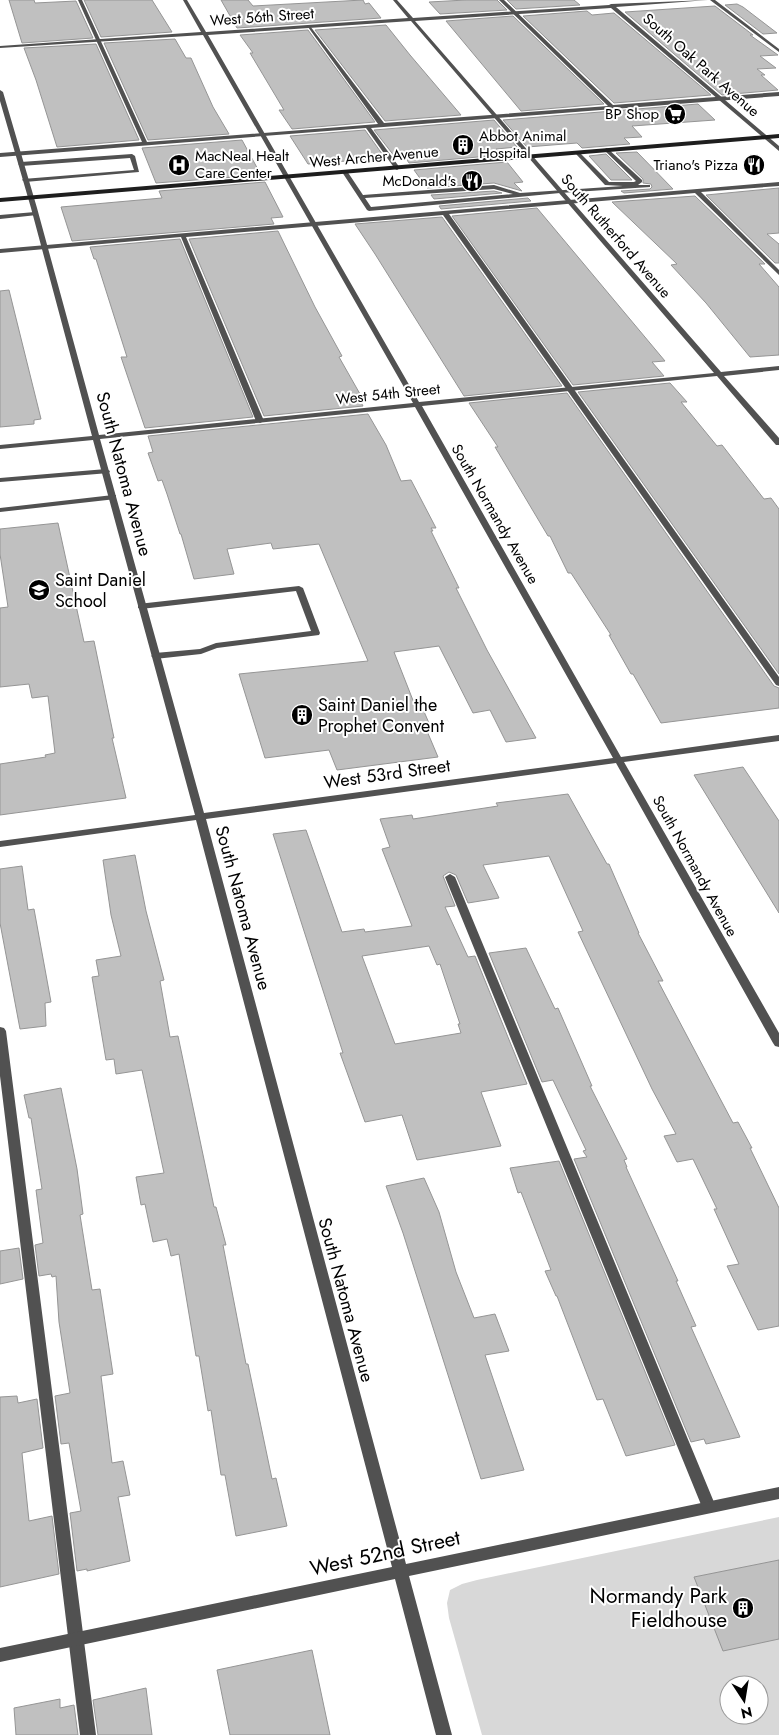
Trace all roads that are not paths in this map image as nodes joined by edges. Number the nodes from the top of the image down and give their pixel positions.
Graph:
1 (80, 0) edge
2 (184, 0) edge
3 (395, 0) edge
4 (501, 0) edge
5 (606, 0) edge
6 (706, 0) edge
7 (712, 0) edge
8 (613, 6) junction
9 (514, 13) junction
10 (412, 20) junction
11 (310, 27) junction
12 (204, 34) junction
13 (98, 41) junction
14 (0, 47) edge
15 (779, 51) edge
16 (0, 92) edge
17 (779, 94) edge
18 (720, 99) junction
19 (612, 107) junction
20 (496, 116) junction
21 (382, 125) junction
22 (367, 126) junction
23 (263, 134) junction
24 (779, 136) edge
25 (765, 137) junction
26 (145, 144) junction
27 (607, 150) junction
28 (779, 150) edge
29 (578, 153) junction
30 (17, 154) junction
31 (0, 155) edge
32 (531, 157) junction
33 (21, 164) junction
34 (397, 168) junction
35 (591, 168) junction
36 (345, 172) junction
37 (288, 177) junction
38 (26, 180) junction
39 (779, 184) edge
40 (648, 186) dead end
41 (607, 190) junction
42 (560, 191) junction
43 (696, 191) junction
44 (519, 194) junction
45 (360, 195) junction
46 (31, 198) junction
47 (0, 200) edge
48 (570, 202) junction
49 (445, 213) junction
50 (35, 214) junction
51 (0, 217) edge
52 (314, 224) junction
53 (183, 236) junction
54 (44, 248) junction
55 (0, 251) edge
56 (779, 273) edge
57 (779, 368) edge
58 (720, 374) junction
59 (570, 389) junction
60 (417, 404) junction
61 (260, 421) junction
62 (97, 437) junction
63 (779, 443) edge
64 (0, 447) edge
65 (106, 471) junction
66 (0, 480) edge
67 (113, 497) junction
68 (0, 510) edge
69 (141, 606) junction
70 (155, 656) junction
71 (779, 683) edge
72 (779, 738) edge
73 (619, 760) junction
74 (200, 816) junction
75 (0, 844) edge
76 (450, 877) dead end
77 (0, 1031) edge
78 (779, 1043) edge
79 (779, 1493) edge
80 (709, 1507) junction
81 (400, 1572) junction
82 (76, 1639) junction
83 (0, 1655) edge
84 (88, 1735) edge
85 (444, 1735) edge

1 - 13 street
2 - 12 street, South Normandy Avenue
3 - 10 street, South Rutherford Avenue
4 - 9 street
5 - 8 street, South Oak Park Avenue
6 - 8 street, West 56th Street
7 - 15 street
8 - 9 street, West 56th Street
8 - 18 street, South Oak Park Avenue
9 - 10 street, West 56th Street
9 - 19 street
10 - 11 street, West 56th Street
10 - 20 street, South Rutherford Avenue
11 - 12 street, West 56th Street
11 - 21 street
12 - 13 street, West 56th Street
12 - 23 street, South Normandy Avenue
13 - 14 street, West 56th Street
13 - 26 street
16 - 30 street, South Natoma Avenue
17 - 18 street
18 - 19 street
18 - 25 street, South Oak Park Avenue
19 - 20 street
20 - 21 street
20 - 32 street, South Rutherford Avenue
21 - 22 street
22 - 23 street
22 - 34 street
23 - 26 street
23 - 37 street, South Normandy Avenue
24 - 25 main road, West Archer Avenue
25 - 27 main road, West Archer Avenue
25 - 28 street, South Oak Park Avenue
26 - 30 street
27 - 29 main road, West Archer Avenue
27 - 35 street
29 - 32 main road, West Archer Avenue
29 - 35 street
30 - 31 street
30 - 33 street, South Natoma Avenue
32 - 34 main road, West Archer Avenue
32 - 42 street, South Rutherford Avenue
33 - 38 street, South Natoma Avenue
33 - 38 street
34 - 36 main road, West Archer Avenue
35 - 41 street
36 - 37 main road, West Archer Avenue
36 - 45 street
37 - 46 main road, West Archer Avenue
37 - 52 street, South Normandy Avenue
38 - 46 street, South Natoma Avenue
39 - 43 street
40 - 41 street
41 - 42 street
42 - 44 street
42 - 48 street, South Rutherford Avenue
43 - 48 street
43 - 56 street
44 - 45 street
44 - 45 street
46 - 47 main road, West Archer Avenue
46 - 50 street, South Natoma Avenue
48 - 49 street
48 - 58 street, South Rutherford Avenue
49 - 52 street
49 - 59 street
50 - 51 street
50 - 54 street, South Natoma Avenue
52 - 53 street
52 - 60 street, South Normandy Avenue
53 - 54 street
53 - 61 street
54 - 55 street
54 - 62 street, South Natoma Avenue
57 - 58 street, West 54th Street
58 - 59 street, West 54th Street
58 - 63 street, South Rutherford Avenue
59 - 60 street, West 54th Street
59 - 71 street
60 - 61 street, West 54th Street
60 - 73 street, South Normandy Avenue
61 - 62 street, West 54th Street
62 - 64 street, West 54th Street
62 - 65 street, South Natoma Avenue
65 - 66 street
65 - 67 street, South Natoma Avenue
67 - 68 street
67 - 69 street, South Natoma Avenue
69 - 70 street, South Natoma Avenue
69 - 70 street
70 - 74 street, South Natoma Avenue
72 - 73 street, West 53rd Street
73 - 74 street, West 53rd Street
73 - 78 street, South Normandy Avenue
74 - 75 street, West 53rd Street
74 - 81 street, South Natoma Avenue
76 - 80 street
77 - 82 street
79 - 80 street, West 52nd Street
80 - 81 street, West 52nd Street
81 - 82 street, West 52nd Street
81 - 85 street, South Natoma Avenue
82 - 83 street, West 52nd Street
82 - 84 street

